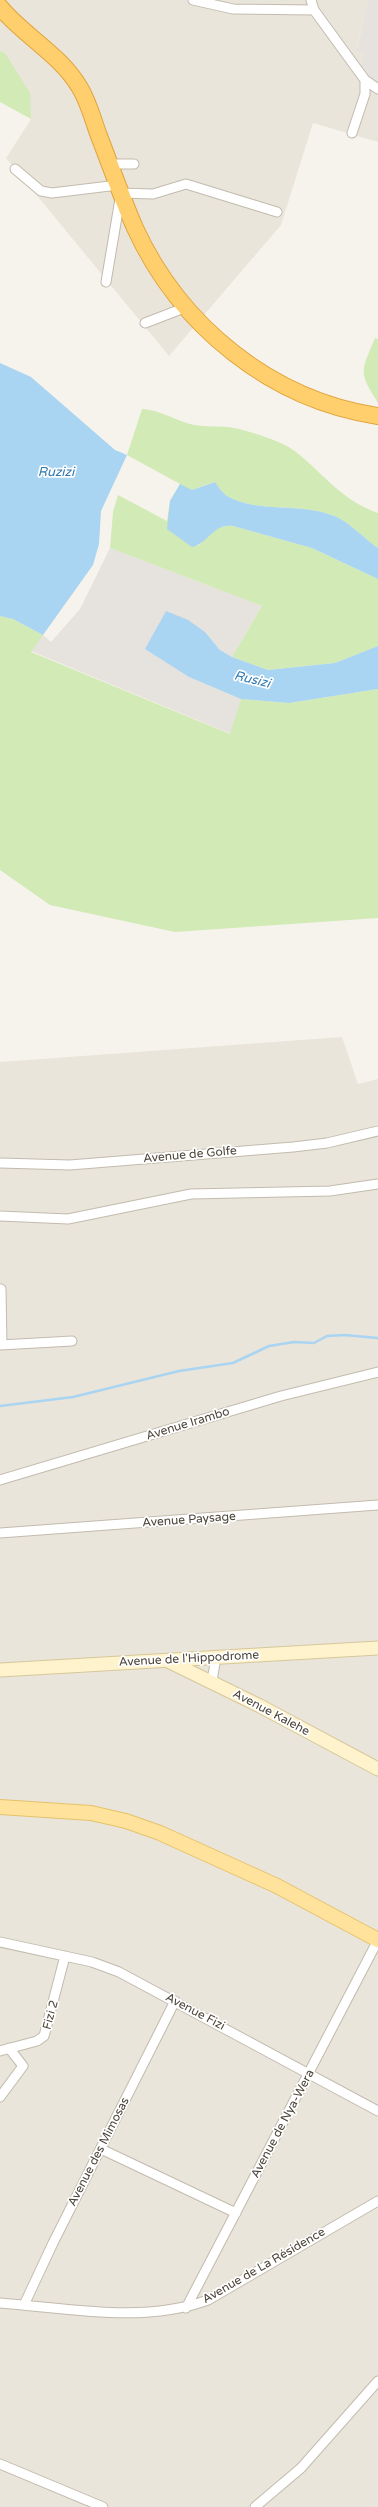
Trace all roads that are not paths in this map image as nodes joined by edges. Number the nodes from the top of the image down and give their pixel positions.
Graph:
1 (193, 0) edge
2 (311, 0) edge
3 (0, 7) edge
4 (314, 10) junction
5 (365, 80) junction
6 (378, 89) edge
7 (352, 133) dead end
8 (110, 164) junction
9 (134, 164) dead end
10 (15, 169) dead end
11 (119, 189) junction
12 (277, 212) dead end
13 (106, 282) dead end
14 (184, 308) junction
15 (145, 323) dead end
16 (378, 416) edge
17 (378, 1131) edge
18 (0, 1163) edge
19 (378, 1184) edge
20 (0, 1216) edge
21 (1, 1289) edge
22 (72, 1341) dead end
23 (1, 1345) edge
24 (378, 1372) edge
25 (0, 1480) edge
26 (378, 1505) edge
27 (0, 1533) edge
28 (378, 1648) edge
29 (216, 1657) junction
30 (164, 1659) junction
31 (0, 1670) edge
32 (212, 1681) junction
33 (378, 1769) edge
34 (0, 1807) edge
35 (378, 1940) edge
36 (0, 1942) edge
37 (65, 1956) junction
38 (175, 2001) junction
39 (4, 2049) edge
40 (309, 2074) junction
41 (0, 2097) edge
42 (378, 2111) edge
43 (101, 2149) junction
44 (378, 2201) edge
45 (236, 2213) junction
46 (0, 2303) edge
47 (24, 2305) junction
48 (186, 2308) junction
49 (378, 2381) edge
50 (0, 2464) edge
51 (103, 2507) edge
52 (255, 2507) edge

1 - 4 street
2 - 4 street
3 - 8 highway
4 - 5 street
5 - 6 street
5 - 7 street
8 - 9 street
8 - 11 highway
10 - 11 street
11 - 12 street
11 - 13 street
11 - 14 highway
14 - 15 street
14 - 16 highway
17 - 18 street, Avenue de Golfe
19 - 20 street
21 - 23 street
22 - 23 street
24 - 25 street, Avenue Irambo
26 - 27 street, Avenue Paysage
28 - 29 street, Avenue de l'Hippodrome
29 - 30 street, Avenue de l'Hippodrome
29 - 32 street
30 - 31 street, Avenue de l'Hippodrome
30 - 32 street, Avenue Kalehe
32 - 33 street, Avenue Kalehe
34 - 35 main road
35 - 40 street, Avenue de Nya-Wera
36 - 37 street, Avenue Fizi
37 - 38 street, Avenue Fizi
37 - 39 street, Fizi 2
38 - 40 street, Avenue Fizi
38 - 43 street, Avenue des Mimosas
39 - 41 street, Fizi 2
40 - 42 street, Avenue Fizi
40 - 45 street, Avenue de Nya-Wera
43 - 45 street
43 - 47 street, Avenue des Mimosas
44 - 48 street, Avenue de La Résidence
45 - 48 street, Avenue de Nya-Wera
46 - 47 street, Avenue de La Résidence
47 - 48 street, Avenue de La Résidence
49 - 52 street
50 - 51 street

